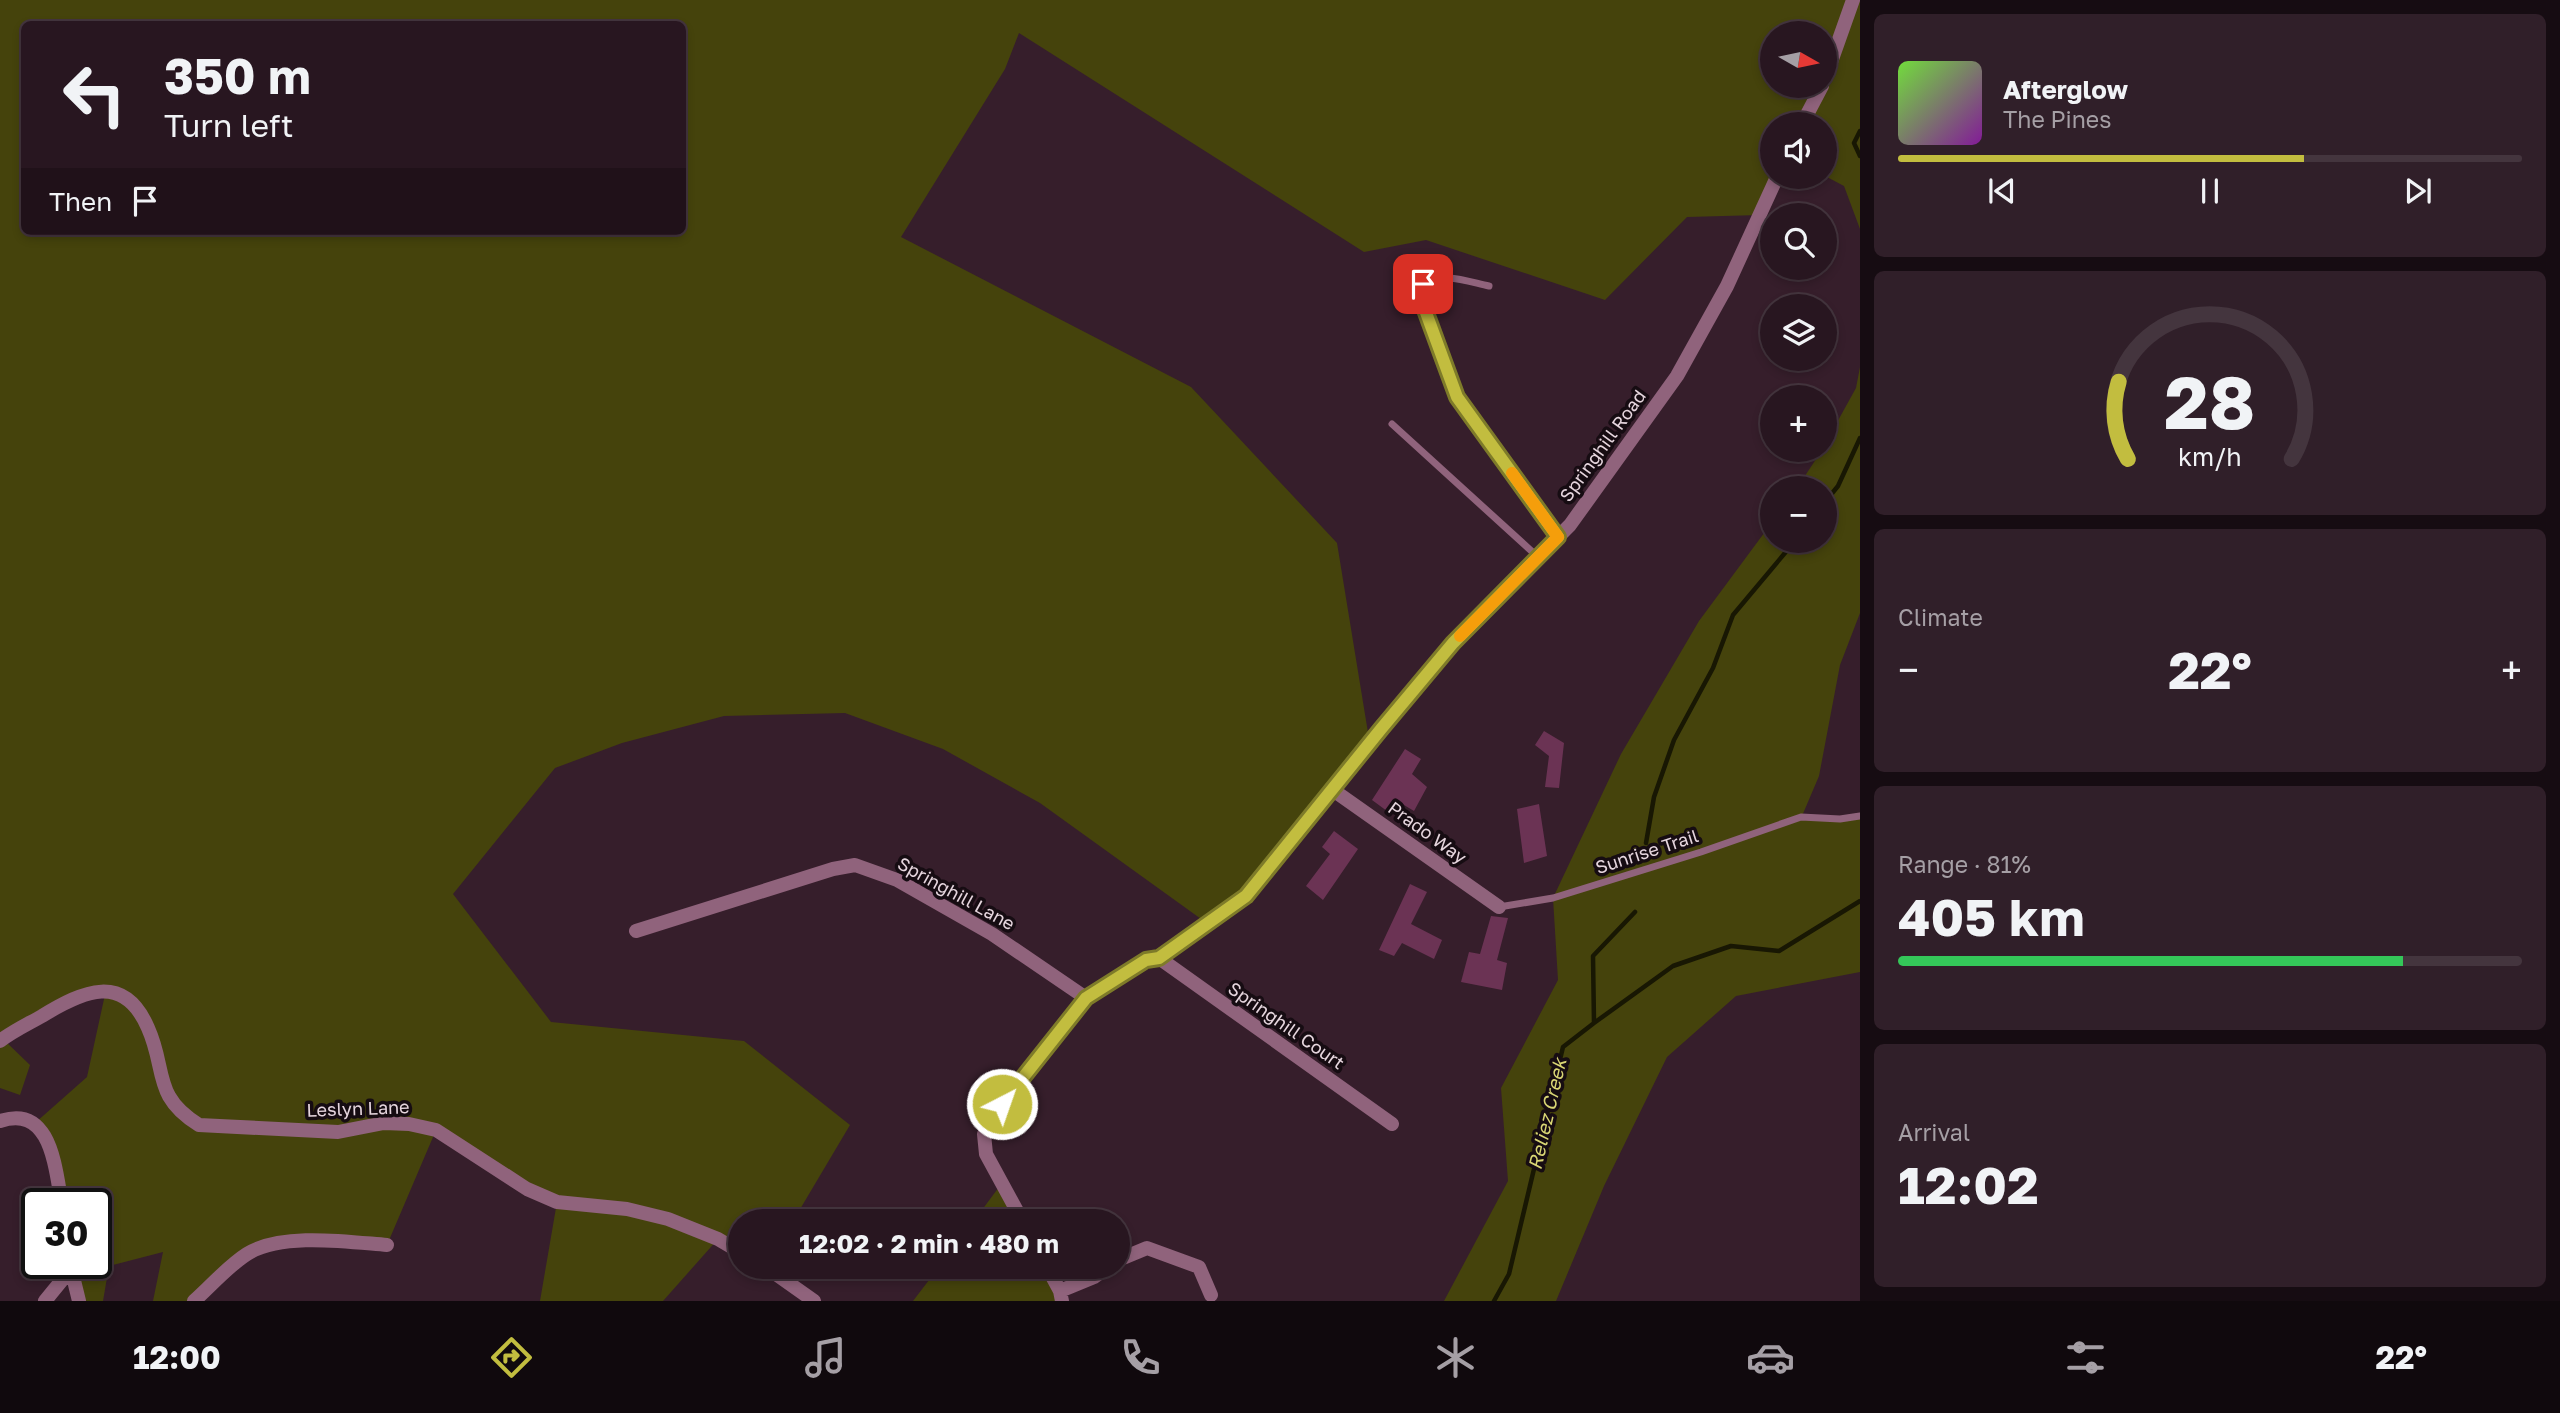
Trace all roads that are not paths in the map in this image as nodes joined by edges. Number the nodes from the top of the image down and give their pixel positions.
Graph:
1 (1853, 0) edge
2 (1838, 42) edge
3 (1771, 189) edge
4 (1489, 286) dead end
5 (1392, 424) dead end
6 (1558, 537) junction
7 (1538, 557) junction
8 (1333, 790) junction
9 (1860, 816) edge
10 (1499, 907) joint
11 (636, 931) dead end
12 (1159, 958) junction
13 (1086, 998) junction
14 (0, 1041) edge
15 (0, 1121) edge
16 (1392, 1124) dead end
17 (59, 1188) edge
18 (1016, 1209) edge
19 (387, 1245) dead end
20 (728, 1245) edge
21 (1130, 1255) edge
22 (61, 1279) edge
23 (74, 1279) edge
24 (783, 1279) edge
25 (1053, 1279) edge
26 (1092, 1279) edge
27 (1211, 1295) dead end
28 (1061, 1296) edge
29 (45, 1301) edge
30 (79, 1301) edge
31 (194, 1301) edge
32 (814, 1301) edge

1 - 2 street
3 - 6 street, Springhill Road
4 - 6 lane
5 - 7 lane
6 - 7 street, Springhill Road
7 - 8 street, Springhill Road
8 - 10 street, Prado Way
8 - 12 street, Springhill Road
9 - 10 lane, Sunrise Trail
11 - 13 street, Springhill Lane
12 - 13 street, Springhill Road
12 - 16 street, Springhill Court
13 - 18 street, Springhill Road
14 - 20 street, Leslyn Lane
15 - 17 street
19 - 31 street
21 - 27 street
22 - 29 street
23 - 30 street
24 - 32 street
25 - 28 street
26 - 28 street

